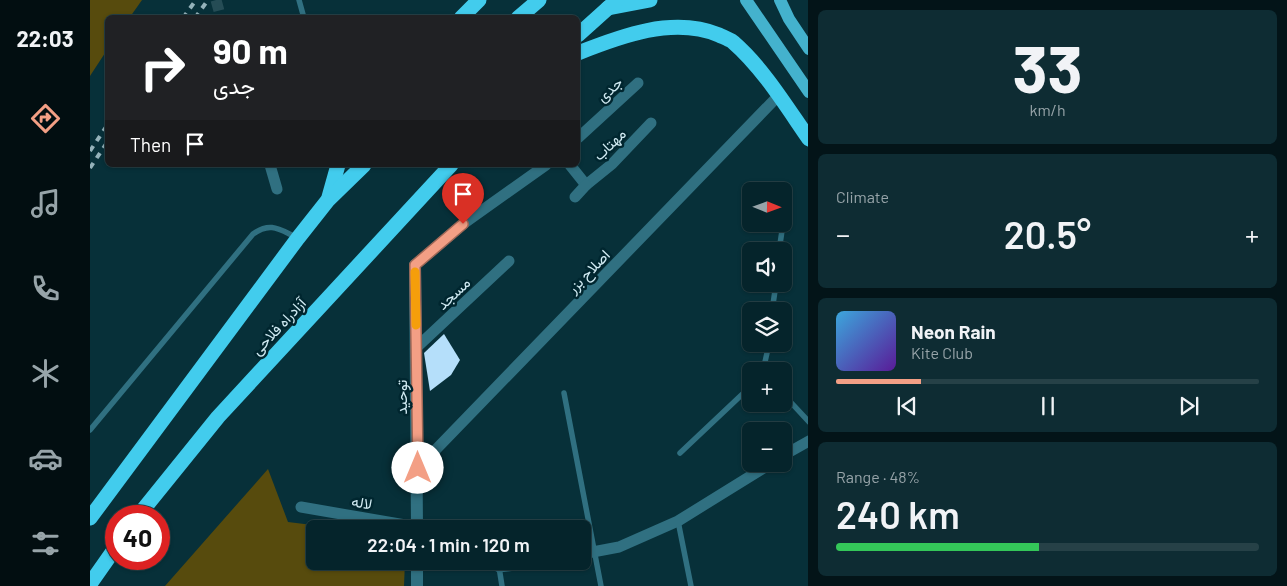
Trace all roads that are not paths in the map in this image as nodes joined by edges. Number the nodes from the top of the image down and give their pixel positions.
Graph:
1 (299, 0) edge
2 (479, 0) edge
3 (539, 0) edge
4 (650, 0) edge
5 (746, 0) edge
6 (780, 0) edge
7 (612, 4) edge
8 (303, 15) edge
9 (464, 15) edge
10 (522, 15) edge
11 (580, 33) edge
12 (808, 49) edge
13 (580, 52) edge
14 (638, 83) dead end
15 (808, 92) edge
16 (779, 96) junction
17 (651, 123) dead end
18 (580, 136) edge
19 (808, 139) edge
20 (271, 167) edge
21 (337, 167) edge
22 (362, 167) edge
23 (448, 167) edge
24 (543, 167) edge
25 (572, 167) edge
26 (586, 185) junction
27 (278, 189) dead end
28 (575, 197) dead end
29 (328, 200) junction
30 (298, 238) junction
31 (509, 261) dead end
32 (415, 265) joint
33 (417, 347) junction
34 (564, 393) dead end
35 (742, 394) edge
36 (792, 404) edge
37 (808, 422) edge
38 (90, 430) edge
39 (808, 441) edge
40 (792, 451) edge
41 (680, 453) dead end
42 (418, 468) junction
43 (757, 472) edge
44 (147, 505) edge
45 (301, 507) dead end
46 (90, 518) edge
47 (373, 520) edge
48 (417, 520) edge
49 (583, 520) edge
50 (678, 521) junction
51 (591, 552) edge
52 (591, 561) edge
53 (105, 563) edge
54 (417, 570) edge
55 (499, 570) edge
56 (90, 584) edge
57 (417, 586) edge
58 (502, 586) edge
59 (601, 586) edge
60 (691, 586) edge

1 - 8 lane
2 - 9 highway
3 - 10 highway
4 - 7 highway
5 - 15 main road
6 - 12 main road
7 - 11 highway
13 - 16 highway
14 - 18 street, جدی
16 - 19 highway
16 - 42 street, اصلاح بزر
17 - 26 street, مهتاب
20 - 27 street
21 - 29 highway
22 - 29 highway
23 - 44 highway, آزادراه فلاحی
24 - 32 street
25 - 26 street
26 - 28 street, مهتاب
29 - 30 highway
30 - 38 lane
30 - 46 highway
31 - 33 street, مسجد
32 - 33 street, توحید
33 - 42 street, توحید
34 - 49 lane
35 - 41 lane
36 - 37 lane
39 - 40 street
42 - 48 street, توحید
43 - 50 street
45 - 47 street, لاله
50 - 51 street
50 - 60 lane
52 - 59 lane
53 - 56 highway
54 - 57 street
55 - 58 lane

